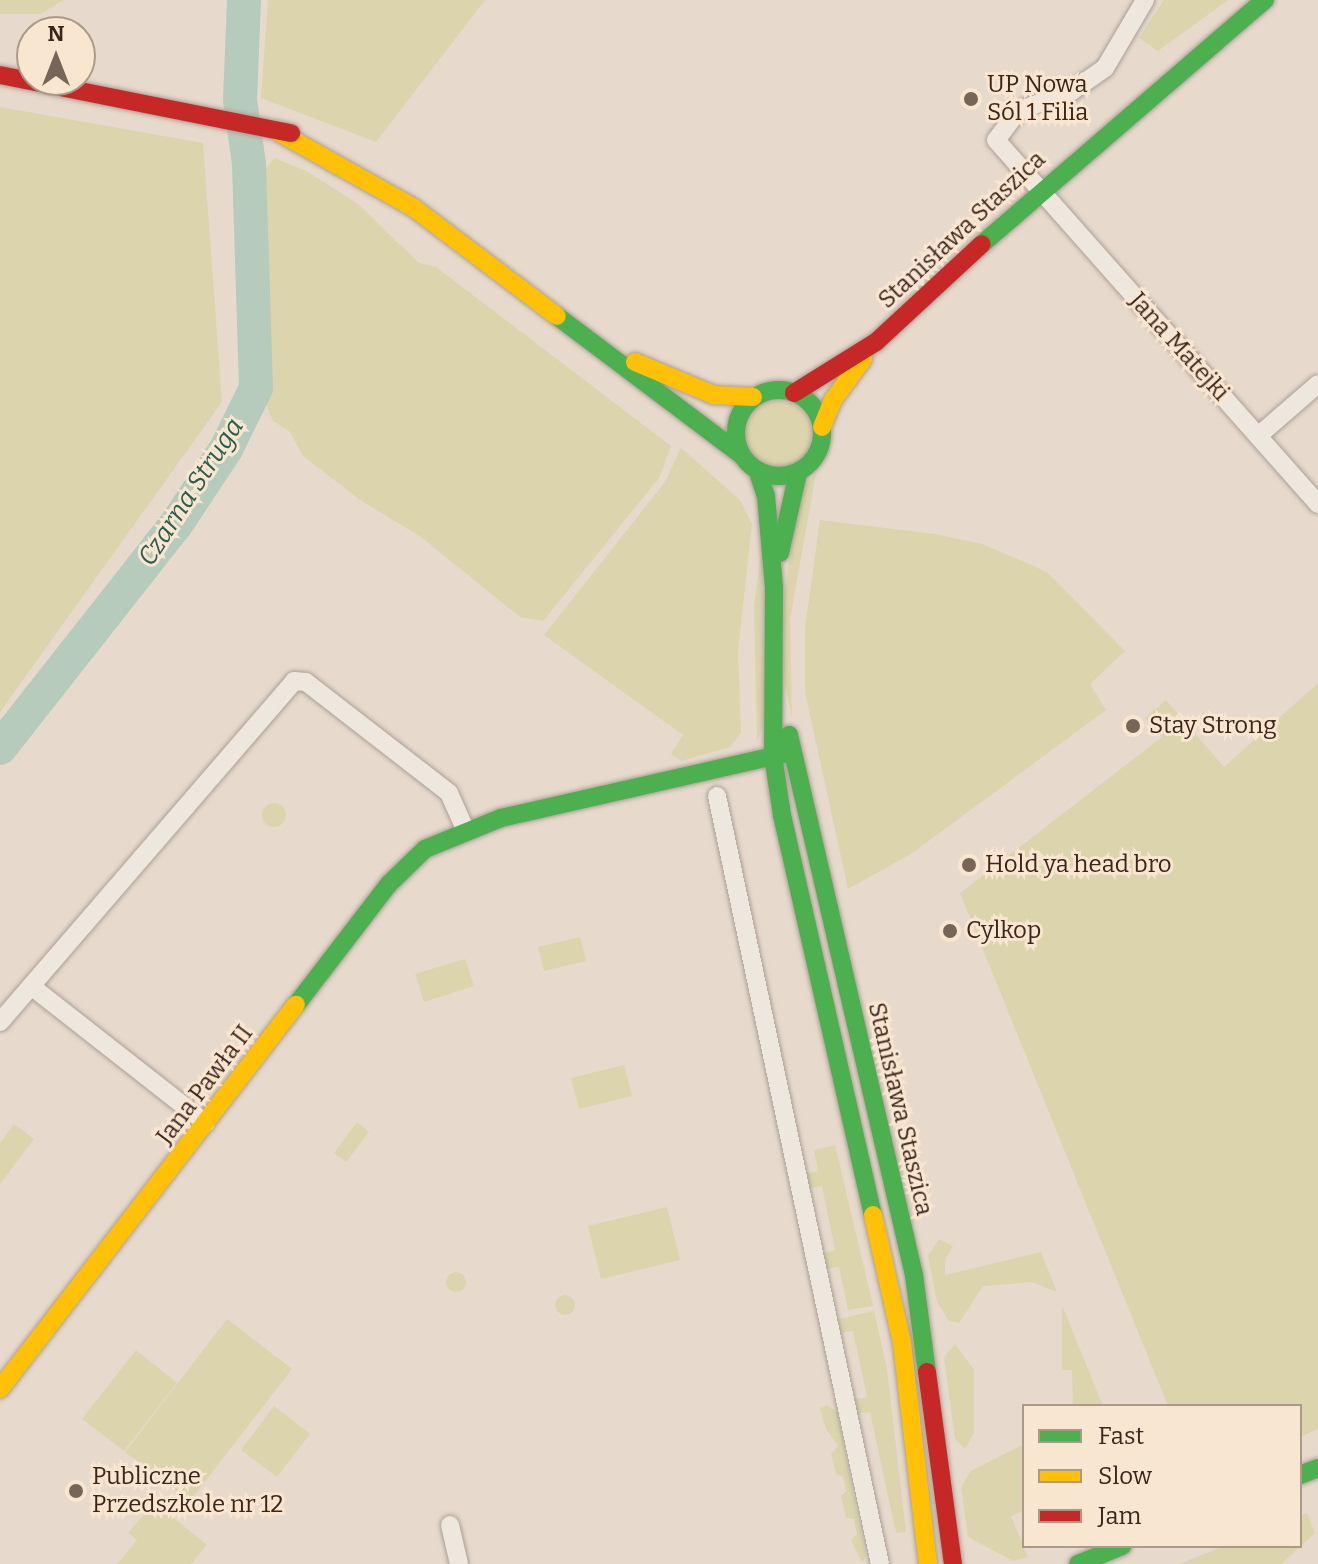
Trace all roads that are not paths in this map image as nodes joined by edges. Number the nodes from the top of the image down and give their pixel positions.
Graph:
1 (1145, 0) edge
2 (1265, 0) edge
3 (0, 75) edge
4 (1040, 190) junction
5 (876, 342) junction
6 (608, 350) junction
7 (1318, 384) edge
8 (794, 393) junction
9 (753, 397) junction
10 (822, 427) junction
11 (1258, 436) junction
12 (739, 453) junction
13 (758, 472) junction
14 (798, 473) junction
15 (1318, 504) edge
16 (774, 588) junction
17 (774, 669) junction
18 (792, 752) junction
19 (773, 756) junction
20 (717, 796) dead end
21 (465, 829) junction
22 (31, 986) junction
23 (0, 1022) edge
24 (206, 1123) junction
25 (0, 1389) edge
26 (450, 1525) dead end
27 (1117, 1548) edge
28 (459, 1564) edge
29 (880, 1564) edge
30 (928, 1564) edge
31 (953, 1564) edge
32 (1078, 1564) edge

1 - 4 street, Jana Matejki
2 - 4 street, Stanisława Staszica
3 - 6 street
4 - 5 street, Stanisława Staszica
4 - 11 street, Jana Matejki
5 - 8 street, Stanisława Staszica
5 - 10 street, Stanisława Staszica
6 - 9 street
6 - 12 street
7 - 11 street
8 - 9 street
8 - 10 street
9 - 12 street
10 - 14 street
11 - 15 street, Jana Matejki
12 - 13 street
13 - 14 street
13 - 16 street, Stanisława Staszica
14 - 16 street, Stanisława Staszica
16 - 17 street, Stanisława Staszica
17 - 18 street, Stanisława Staszica
17 - 19 street, Stanisława Staszica
18 - 19 street, Jana Pawła II
18 - 31 street, Stanisława Staszica
19 - 21 street, Jana Pawła II
19 - 30 street, Stanisława Staszica
20 - 29 street
21 - 22 street
21 - 24 street, Jana Pawła II
22 - 23 street
22 - 24 street
24 - 25 street, Jana Pawła II
26 - 28 street
27 - 32 street

